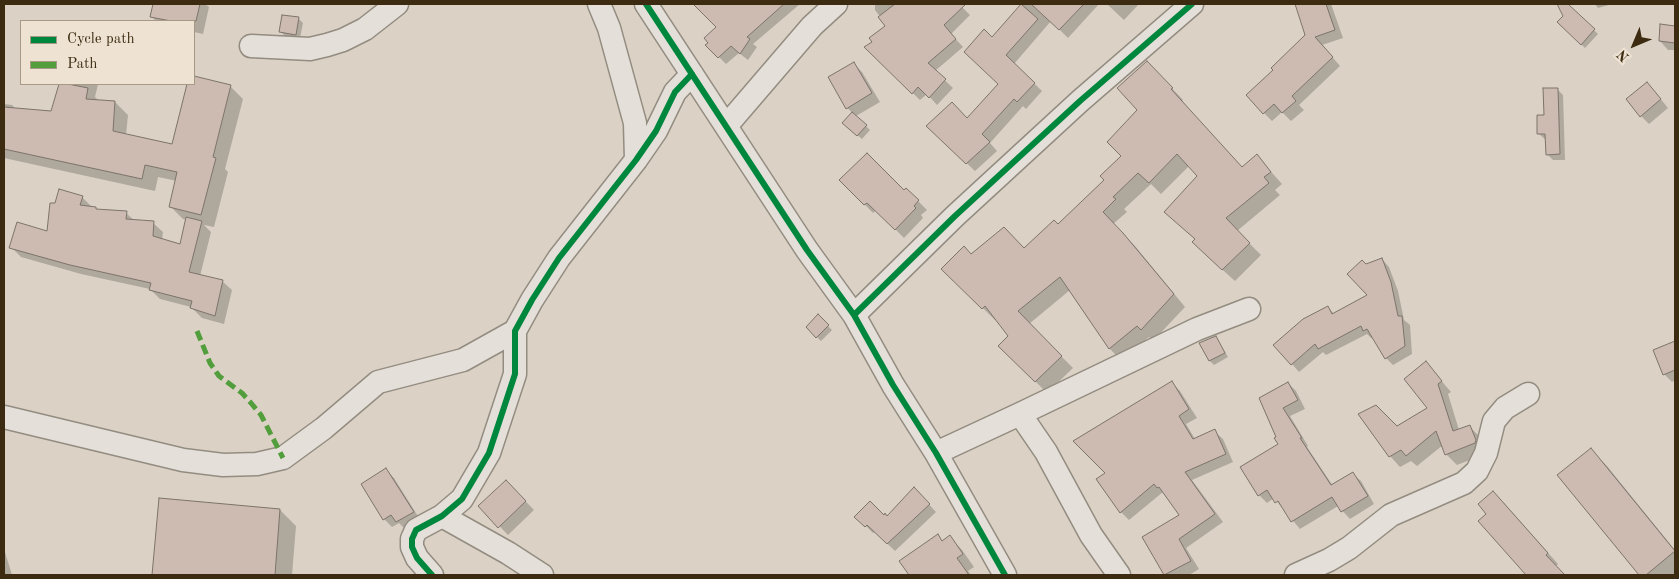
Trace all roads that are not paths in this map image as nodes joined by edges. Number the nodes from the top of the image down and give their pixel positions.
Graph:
1 (397, 4) edge
2 (599, 4) edge
3 (646, 4) edge
4 (836, 4) edge
5 (1192, 4) edge
6 (251, 46) dead end
7 (692, 74) junction
8 (727, 125) junction
9 (636, 160) junction
10 (1249, 309) dead end
11 (854, 315) junction
12 (515, 331) junction
13 (1528, 394) dead end
14 (1020, 414) junction
15 (4, 417) edge
16 (936, 453) junction
17 (442, 516) junction
18 (432, 575) edge
19 (542, 575) edge
20 (1005, 575) edge
21 (1119, 575) edge
22 (1296, 575) edge

1 - 6 street
2 - 9 street
3 - 7 street
4 - 8 street
5 - 11 street
7 - 8 street
7 - 9 street
8 - 11 street
9 - 12 street
10 - 14 street
11 - 16 street
12 - 15 street
12 - 17 street
13 - 22 street
14 - 16 street
14 - 21 street
16 - 20 street
17 - 18 street
17 - 19 street

